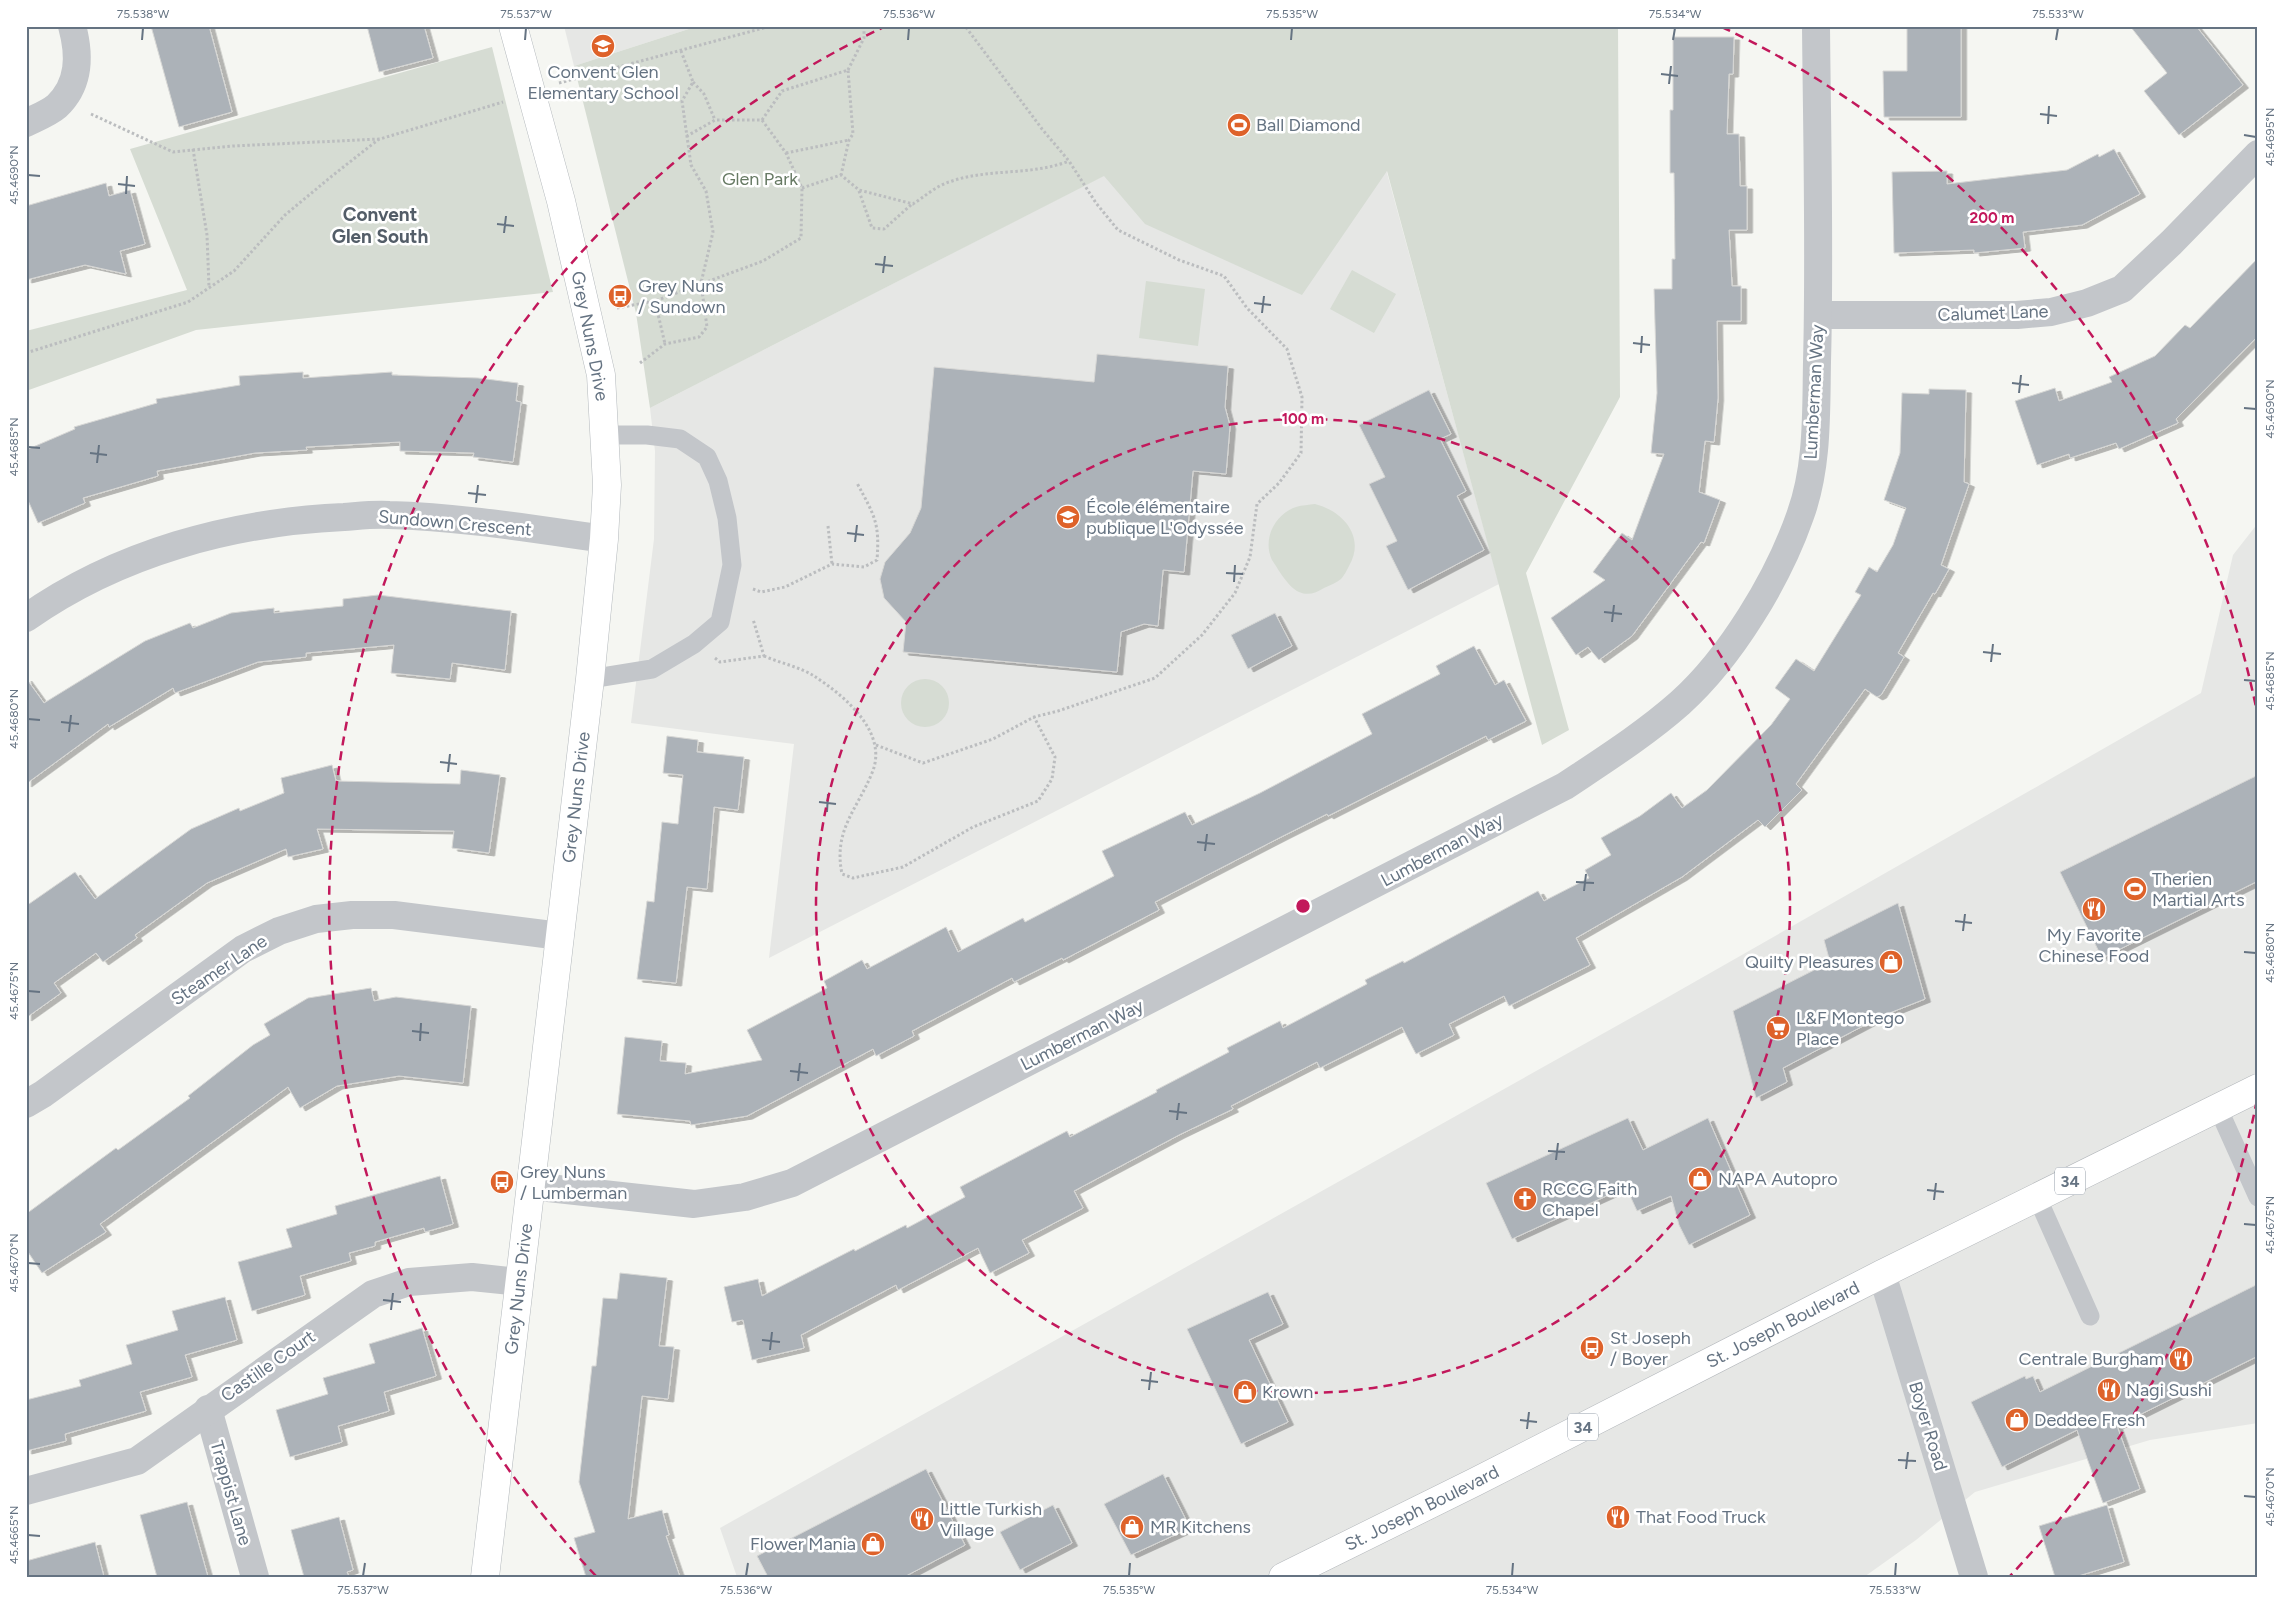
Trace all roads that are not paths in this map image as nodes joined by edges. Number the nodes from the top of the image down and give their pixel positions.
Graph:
1 (72, 26) edge
2 (513, 26) edge
3 (1816, 26) edge
4 (26, 123) edge
5 (2258, 154) edge
6 (1818, 315) junction
7 (606, 434) junction
8 (604, 539) junction
9 (26, 618) edge
10 (590, 679) junction
11 (560, 936) junction
12 (2258, 1088) edge
13 (26, 1104) edge
14 (2218, 1108) junction
15 (530, 1186) junction
16 (2258, 1196) edge
17 (2037, 1197) junction
18 (1882, 1274) junction
19 (519, 1282) junction
20 (2090, 1316) dead end
21 (208, 1409) junction
22 (26, 1491) edge
23 (255, 1577) edge
24 (485, 1577) edge
25 (1283, 1577) edge
26 (1974, 1577) edge

1 - 4 street
2 - 7 street, Grey Nuns Drive
3 - 6 street, Lumberman Way
5 - 6 street, Calumet Lane
6 - 15 street, Lumberman Way
7 - 8 street, Grey Nuns Drive
7 - 10 lane
8 - 9 street, Sundown Crescent
8 - 10 street, Grey Nuns Drive
10 - 11 street, Grey Nuns Drive
11 - 13 street, Steamer Lane
11 - 15 street, Grey Nuns Drive
12 - 14 street, St. Joseph Boulevard / 34
14 - 16 lane
14 - 17 street, St. Joseph Boulevard / 34
15 - 19 street, Grey Nuns Drive
17 - 18 street, St. Joseph Boulevard / 34
17 - 20 lane
18 - 25 street, St. Joseph Boulevard / 34
18 - 26 street, Boyer Road
19 - 21 street, Castille Court
19 - 24 street, Grey Nuns Drive
21 - 22 street, Castille Court
21 - 23 street, Trappist Lane

